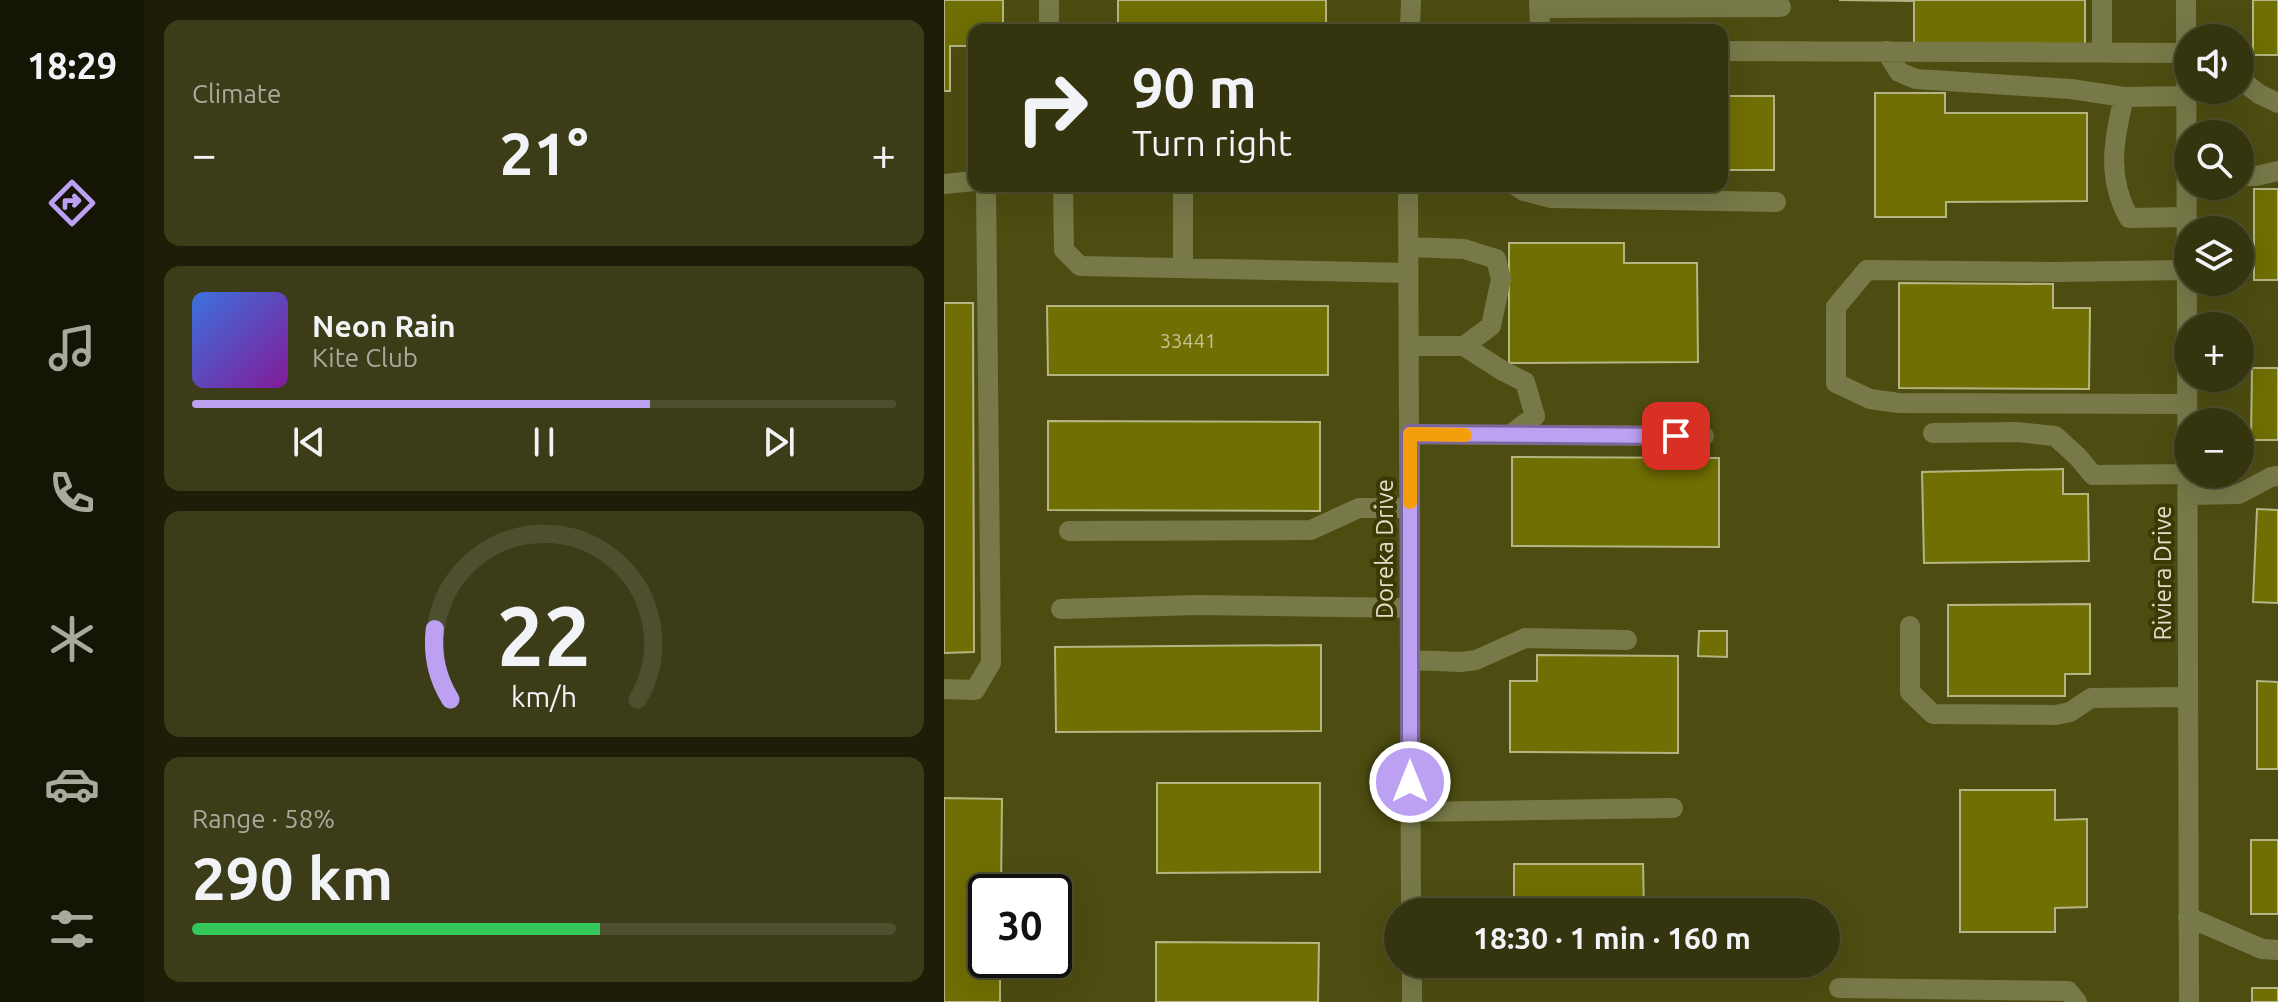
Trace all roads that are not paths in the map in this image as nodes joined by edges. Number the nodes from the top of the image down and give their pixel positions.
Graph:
1 (1049, 0) edge
2 (1411, 0) edge
3 (2102, 0) edge
4 (2186, 0) edge
5 (1539, 4) edge
6 (1781, 7) dead end
7 (1049, 24) edge
8 (1410, 24) edge
9 (1540, 24) edge
10 (2186, 24) edge
11 (1728, 51) edge
12 (1886, 51) junction
13 (2102, 52) junction
14 (2174, 53) edge
15 (2254, 90) edge
16 (2174, 96) edge
17 (2124, 97) junction
18 (2278, 103) edge
19 (2278, 171) edge
20 (2254, 176) edge
21 (968, 182) edge
22 (944, 184) edge
23 (986, 192) edge
24 (1063, 192) edge
25 (1183, 192) edge
26 (1408, 192) edge
27 (1528, 192) edge
28 (1776, 202) dead end
29 (2174, 217) edge
30 (1408, 247) junction
31 (1183, 268) junction
32 (2174, 270) edge
33 (1408, 273) junction
34 (2187, 296) edge
35 (1409, 346) junction
36 (1464, 346) junction
37 (2187, 404) junction
38 (2187, 408) edge
39 (1933, 433) dead end
40 (1410, 434) junction
41 (1510, 435) junction
42 (1704, 436) dead end
43 (2278, 476) edge
44 (2174, 483) edge
45 (2254, 486) edge
46 (2187, 488) edge
47 (2208, 488) edge
48 (2250, 488) edge
49 (1410, 508) junction
50 (1069, 531) dead end
51 (1410, 608) junction
52 (1061, 609) dead end
53 (1910, 626) dead end
54 (1627, 640) dead end
55 (1410, 660) junction
56 (944, 689) edge
57 (2188, 697) junction
58 (1673, 808) dead end
59 (1410, 812) junction
60 (1411, 898) edge
61 (2188, 917) junction
62 (2278, 950) edge
63 (1412, 978) edge
64 (1839, 988) dead end
65 (1412, 1002) edge
66 (2077, 1002) edge
67 (2189, 1002) edge

1 - 7 street
2 - 8 street
3 - 13 street
4 - 10 street, Riviera Drive
5 - 6 street
5 - 9 street
11 - 12 street
12 - 13 street
12 - 17 street
13 - 14 street
15 - 18 street
16 - 17 street
17 - 29 street
19 - 20 street
21 - 22 street
23 - 56 street
24 - 31 street
25 - 31 street
26 - 30 street, Doreka Drive
27 - 28 street
30 - 33 street, Doreka Drive
30 - 36 street
31 - 33 street
32 - 37 street
33 - 35 street, Doreka Drive
34 - 37 street, Riviera Drive
35 - 36 street
35 - 40 street, Doreka Drive
36 - 41 street
37 - 38 street, Riviera Drive
39 - 44 street
40 - 41 street
40 - 49 street, Doreka Drive
41 - 42 street
43 - 45 street
46 - 57 street, Riviera Drive
47 - 48 street
49 - 50 street
49 - 51 street, Doreka Drive
51 - 52 street
51 - 55 street, Doreka Drive
53 - 57 street
54 - 55 street
55 - 59 street, Doreka Drive
57 - 61 street, Riviera Drive
58 - 59 street
59 - 60 street, Doreka Drive
61 - 62 street
61 - 67 street, Riviera Drive
63 - 65 street
64 - 66 street

